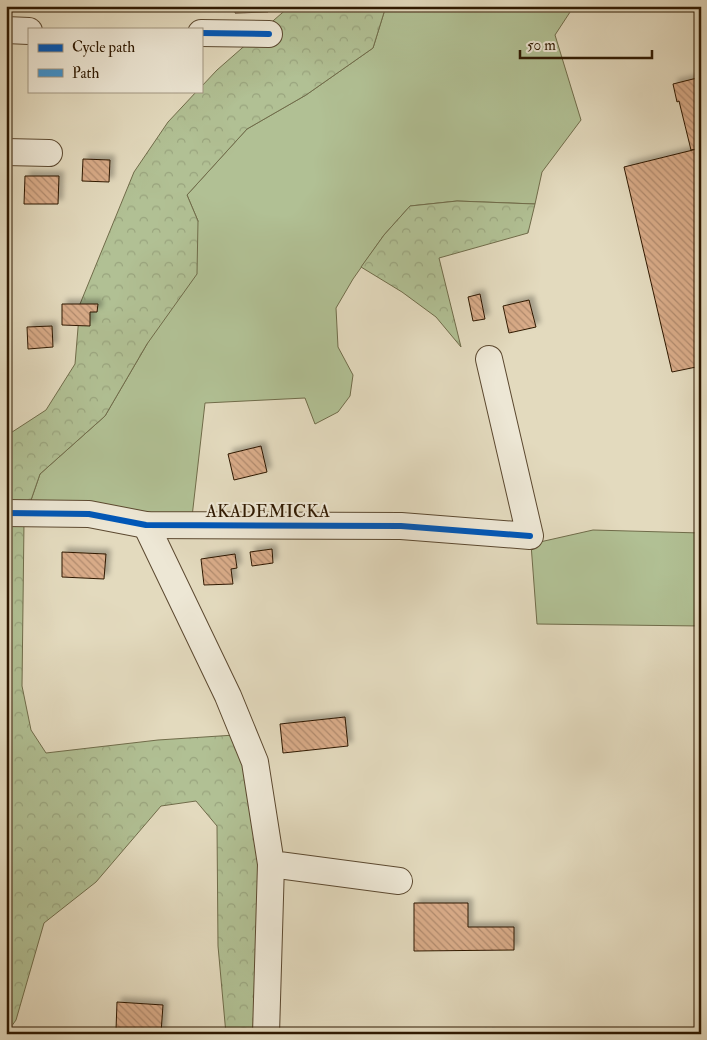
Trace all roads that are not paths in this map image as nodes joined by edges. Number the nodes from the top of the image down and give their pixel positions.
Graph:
1 (6, 30) edge
2 (28, 31) edge
3 (202, 33) edge
4 (270, 34) dead end
5 (6, 152) edge
6 (49, 153) dead end
7 (489, 359) dead end
8 (6, 513) edge
9 (146, 525) junction
10 (271, 864) junction
11 (399, 881) dead end
12 (266, 1034) edge

1 - 2 street
3 - 4 street
5 - 6 street
7 - 9 street, AKADEMICKA
8 - 9 street, AKADEMICKA
9 - 10 street
10 - 11 street
10 - 12 street

